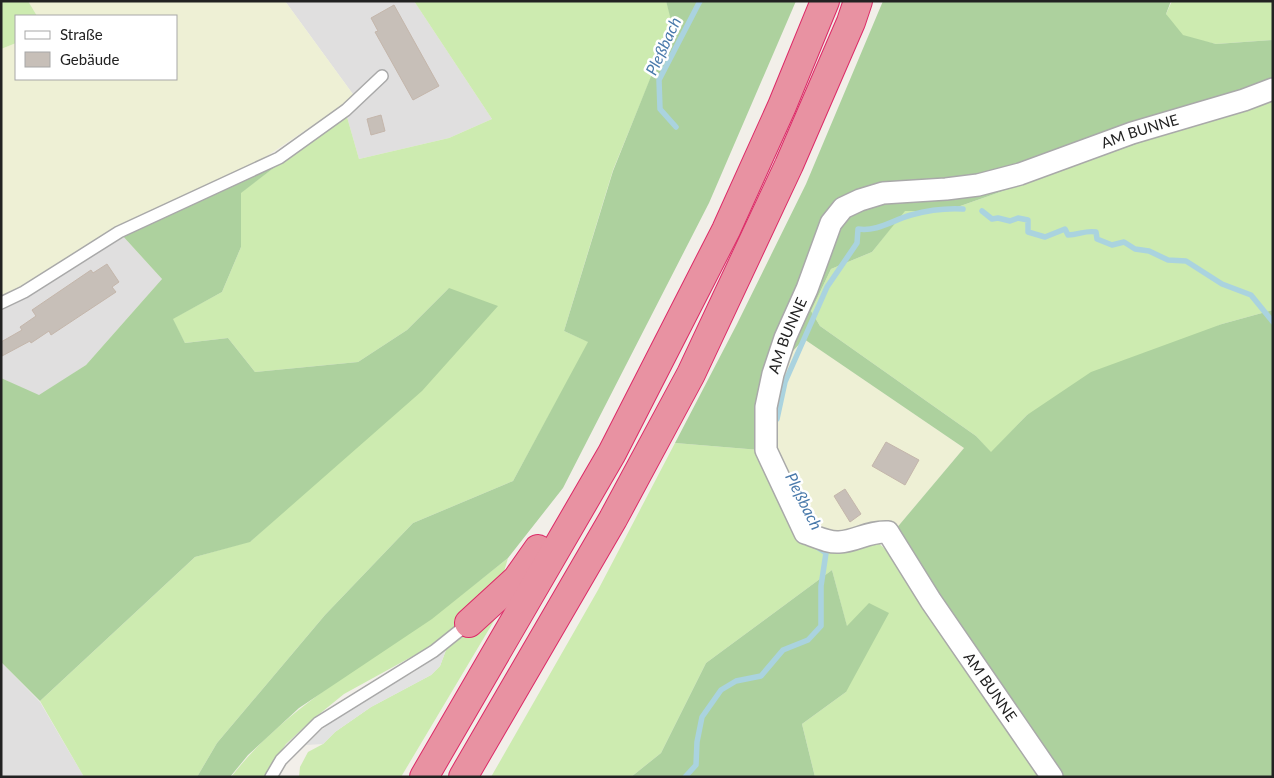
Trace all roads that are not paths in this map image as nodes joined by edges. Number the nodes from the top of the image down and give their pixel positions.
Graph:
1 (825, 1) edge
2 (858, 1) edge
3 (382, 76) dead end
4 (1273, 89) edge
5 (1, 303) edge
6 (612, 453) junction
7 (469, 623) joint
8 (271, 777) edge
9 (424, 777) edge
10 (463, 777) edge
11 (1052, 777) edge

1 - 6 highway
2 - 10 highway
3 - 5 lane
4 - 11 street, AM BUNNE
6 - 7 highway
6 - 9 highway
7 - 8 lane

